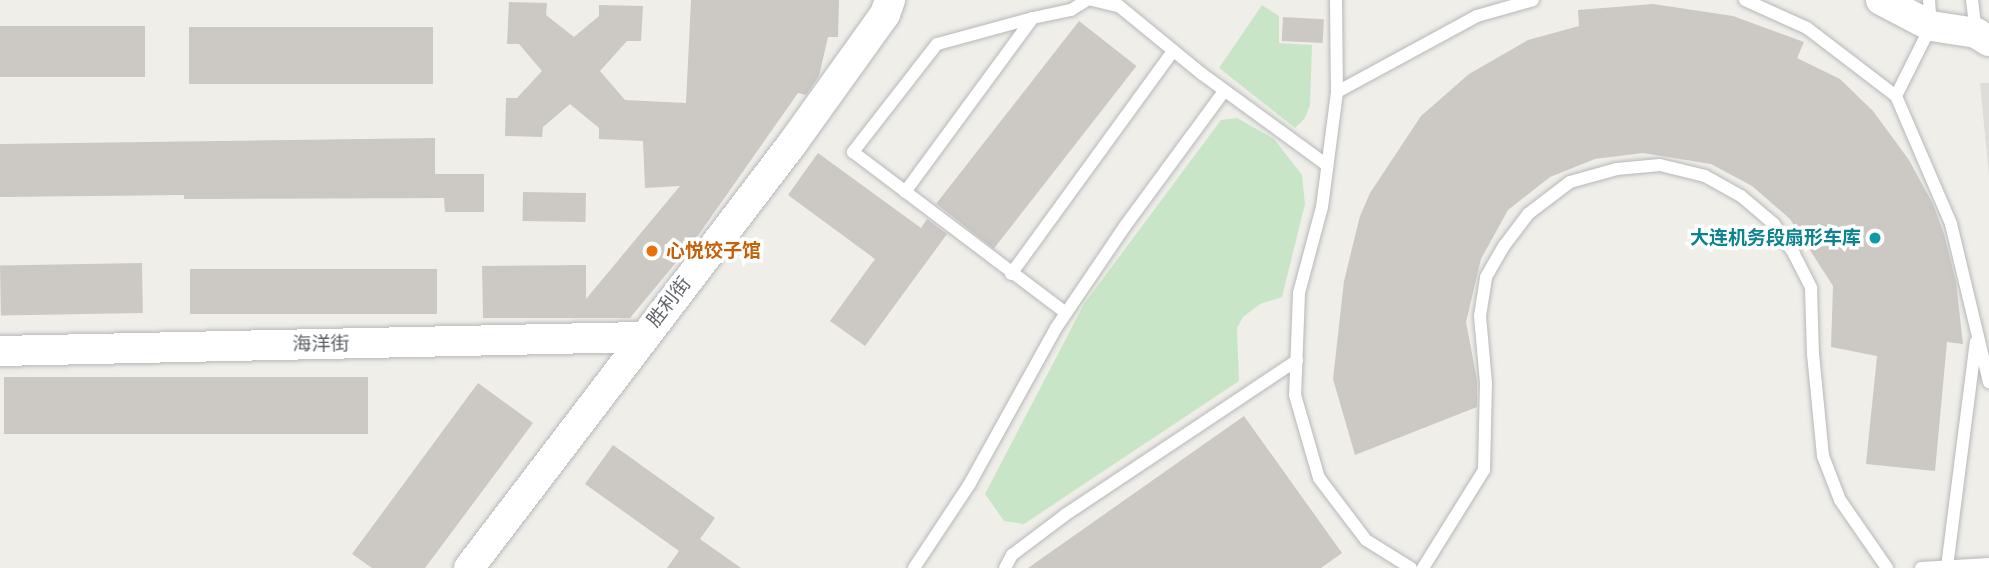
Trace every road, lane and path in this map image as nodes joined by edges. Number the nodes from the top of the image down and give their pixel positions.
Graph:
1 (890, 0) edge
2 (1089, 0) edge
3 (1336, 0) edge
4 (1533, 0) edge
5 (1745, 0) edge
6 (1881, 0) edge
7 (1972, 0) edge
8 (1930, 13) edge
9 (1033, 18) junction
10 (1982, 37) edge
11 (1173, 51) junction
12 (1224, 91) junction
13 (1337, 92) junction
14 (1896, 96) junction
15 (1328, 165) junction
16 (905, 192) junction
17 (1011, 274) junction
18 (1066, 313) junction
19 (1977, 333) junction
20 (642, 337) junction
21 (0, 351) edge
22 (1297, 360) junction
23 (1989, 382) edge
24 (1989, 564) edge
25 (1947, 567) edge
26 (469, 568) edge
27 (914, 568) edge
28 (1005, 568) edge
29 (1411, 568) edge
30 (1423, 568) edge
31 (1887, 568) edge
32 (1922, 568) edge

1 - 20 street, 胜利街
2 - 9 lane
2 - 11 lane
3 - 13 lane
4 - 13 lane
5 - 14 lane
6 - 8 street
7 - 10 lane
8 - 10 street
8 - 14 lane
9 - 16 lane
9 - 16 lane
11 - 12 lane
11 - 17 lane
12 - 15 lane
12 - 18 lane
13 - 15 lane
14 - 19 lane
15 - 22 lane
16 - 17 lane
17 - 18 lane
18 - 27 lane
19 - 23 lane
19 - 25 lane
20 - 21 street, 海洋街
20 - 26 street, 胜利街
22 - 28 lane
22 - 29 lane
24 - 25 lane
25 - 32 lane
30 - 31 lane

